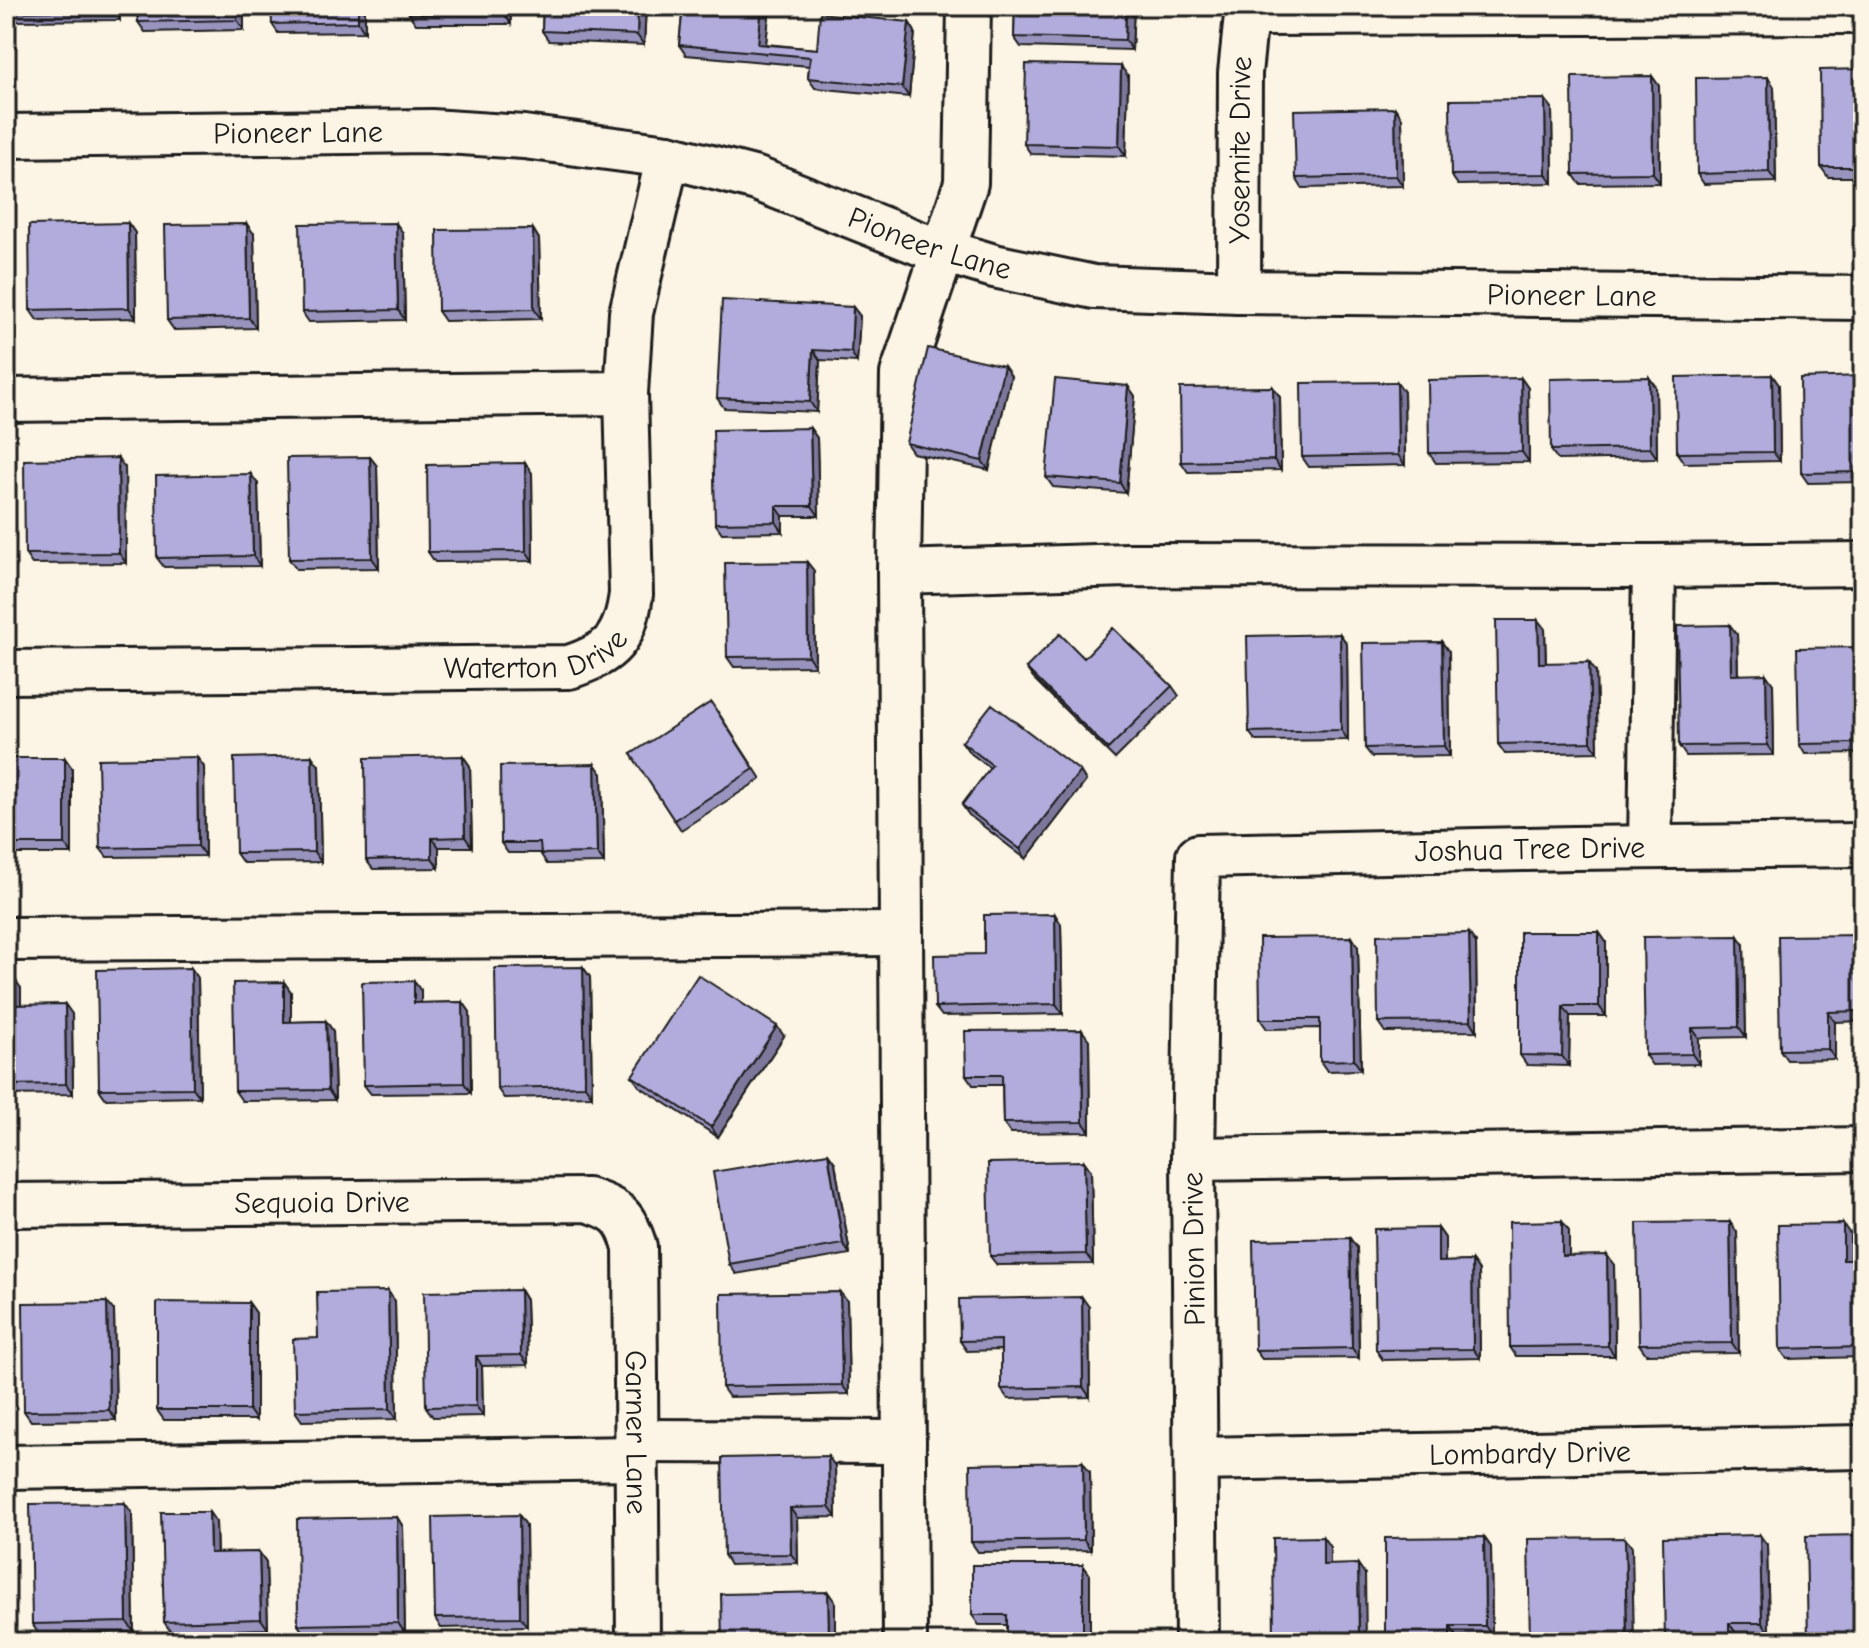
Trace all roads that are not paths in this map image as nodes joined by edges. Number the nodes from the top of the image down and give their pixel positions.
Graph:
1 (969, 6) edge
2 (1247, 10) edge
3 (1863, 12) edge
4 (6, 136) edge
5 (668, 156) junction
6 (945, 251) junction
7 (1239, 292) junction
8 (1863, 298) edge
9 (626, 393) junction
10 (6, 400) edge
11 (1863, 564) edge
12 (1654, 566) junction
13 (899, 572) junction
14 (6, 672) edge
15 (1863, 845) edge
16 (1650, 847) junction
17 (1198, 856) joint
18 (901, 934) junction
19 (6, 939) edge
20 (1863, 1149) edge
21 (1193, 1159) junction
22 (6, 1205) edge
23 (629, 1225) joint
24 (904, 1442) junction
25 (1863, 1447) edge
26 (637, 1450) junction
27 (1196, 1459) junction
28 (6, 1467) edge
29 (638, 1642) edge
30 (905, 1642) edge
31 (1197, 1642) edge

1 - 6 street
2 - 3 street
2 - 7 street, Yosemite Drive
4 - 5 street, Pioneer Lane
5 - 6 street, Pioneer Lane
5 - 9 street, Waterton Drive
6 - 7 street, Pioneer Lane
6 - 13 street
7 - 8 street, Pioneer Lane
9 - 10 street
9 - 14 street, Waterton Drive
11 - 12 street
12 - 13 street
12 - 16 street
13 - 18 street
15 - 16 street, Joshua Tree Drive
16 - 17 street, Joshua Tree Drive
17 - 21 street, Pinion Drive
18 - 19 street
18 - 24 street
20 - 21 street
21 - 27 street, Pinion Drive
22 - 23 street, Sequoia Drive
23 - 26 street, Garner Lane
24 - 26 street
24 - 30 street
25 - 27 street, Lombardy Drive
26 - 28 street
26 - 29 street, Garner Lane
27 - 31 street, Pinion Drive

